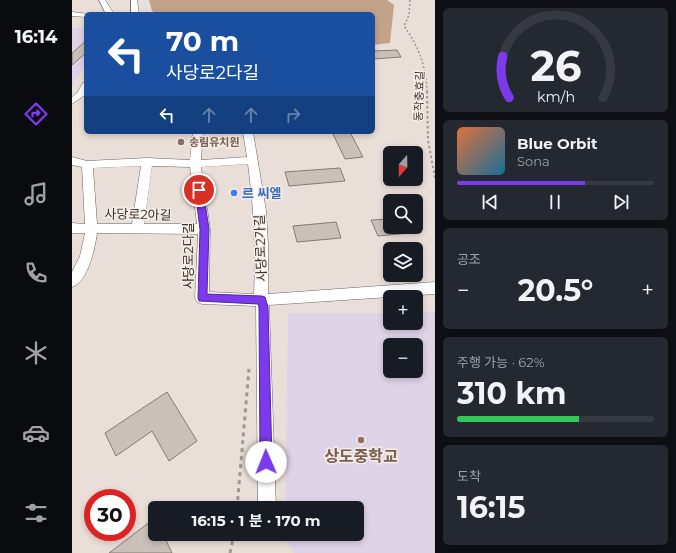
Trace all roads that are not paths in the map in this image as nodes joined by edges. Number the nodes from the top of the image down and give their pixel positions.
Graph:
1 (102, 0) edge
2 (134, 0) edge
3 (109, 12) edge
4 (135, 12) edge
5 (72, 14) edge
6 (84, 15) edge
7 (84, 87) edge
8 (84, 100) edge
9 (73, 101) edge
10 (198, 134) edge
11 (248, 134) edge
12 (253, 160) junction
13 (72, 161) edge
14 (147, 162) junction
15 (195, 164) junction
16 (87, 165) junction
17 (72, 228) edge
18 (91, 228) junction
19 (137, 228) junction
20 (204, 229) junction
21 (72, 282) edge
22 (435, 288) edge
23 (262, 300) junction
24 (267, 501) edge

1 - 3 street
2 - 4 street
5 - 6 street
7 - 9 street
8 - 9 street
10 - 15 street, 사당로2다길
11 - 12 street, 사당로2가길
12 - 15 street
12 - 23 street, 사당로2가길
13 - 16 street
14 - 15 street
14 - 16 street
14 - 19 street
15 - 20 street, 사당로2다길
16 - 18 street
17 - 18 street, 사당로2아길
18 - 19 street, 사당로2아길
18 - 21 street
19 - 20 street, 사당로2아길
20 - 23 street, 사당로2다길
22 - 23 street
23 - 24 street, 사당로2가길

